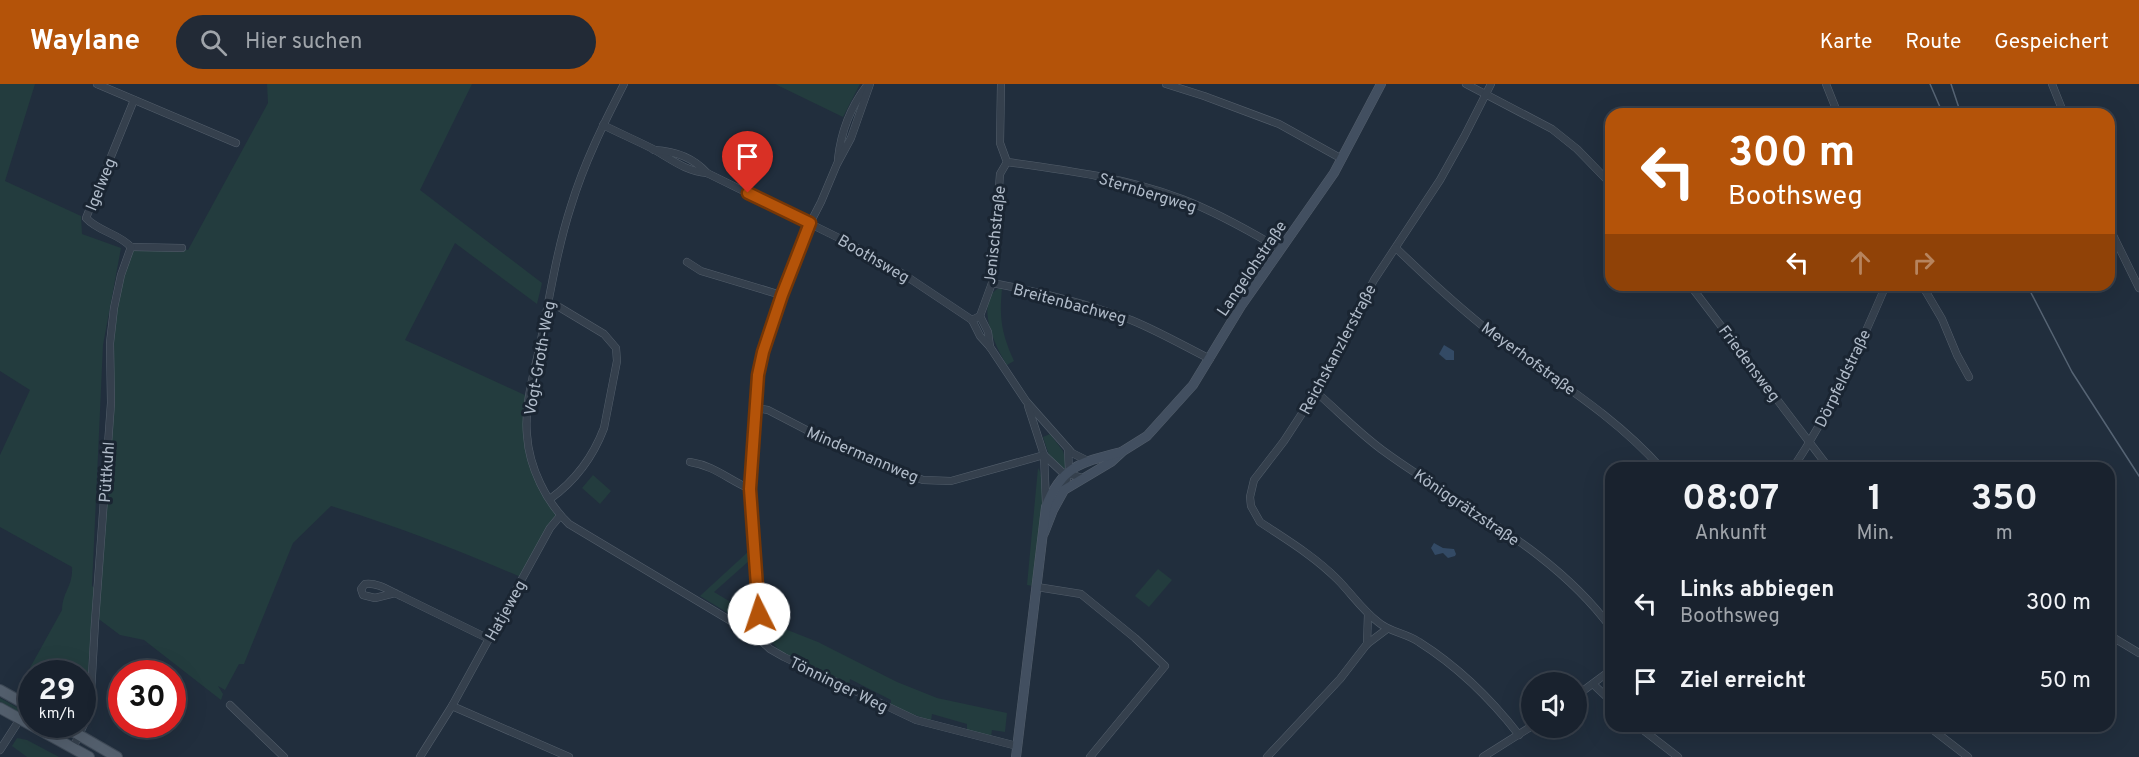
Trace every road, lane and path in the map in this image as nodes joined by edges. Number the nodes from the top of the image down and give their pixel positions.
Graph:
1 (97, 84) edge
2 (624, 84) edge
3 (869, 84) edge
4 (1001, 84) edge
5 (1166, 84) edge
6 (1380, 84) edge
7 (1466, 84) edge
8 (1491, 84) edge
9 (1826, 84) edge
10 (2052, 84) edge
11 (1486, 94) junction
12 (134, 100) junction
13 (1836, 108) edge
14 (2062, 108) edge
15 (603, 125) junction
16 (236, 143) dead end
17 (654, 150) junction
18 (1342, 159) junction
19 (1007, 162) junction
20 (707, 173) junction
21 (1605, 178) edge
22 (810, 223) junction
23 (2115, 239) edge
24 (130, 247) junction
25 (182, 248) dead end
26 (1396, 248) junction
27 (1280, 249) junction
28 (687, 262) dead end
29 (992, 283) junction
30 (2139, 288) edge
31 (1695, 291) edge
32 (1883, 291) edge
33 (1926, 291) edge
34 (782, 295) junction
35 (548, 304) junction
36 (980, 316) junction
37 (972, 320) junction
38 (990, 347) junction
39 (1210, 359) junction
40 (1969, 377) dead end
41 (1316, 392) junction
42 (1026, 401) junction
43 (756, 408) junction
44 (1810, 442) junction
45 (1068, 449) junction
46 (1123, 451) junction
47 (1044, 455) junction
48 (1088, 461) junction
49 (690, 462) dead end
50 (1655, 462) edge
51 (1797, 462) edge
52 (1825, 462) edge
53 (1068, 473) junction
54 (1083, 478) junction
55 (750, 489) junction
56 (1064, 490) junction
57 (550, 499) junction
58 (1046, 507) junction
59 (560, 516) junction
60 (1044, 533) junction
61 (1038, 588) junction
62 (395, 593) dead end
63 (1368, 614) junction
64 (1605, 621) edge
65 (1387, 628) junction
66 (756, 636) junction
67 (489, 639) junction
68 (2115, 639) edge
69 (1367, 644) junction
70 (2139, 653) edge
71 (93, 660) edge
72 (1605, 675) edge
73 (1593, 684) junction
74 (1587, 688) edge
75 (0, 690) edge
76 (1605, 695) edge
77 (18, 700) edge
78 (230, 705) dead end
79 (452, 706) junction
80 (0, 708) edge
81 (18, 718) edge
82 (18, 722) edge
83 (1646, 732) edge
84 (1936, 732) edge
85 (1519, 735) joint
86 (55, 738) edge
87 (79, 738) edge
88 (84, 738) edge
89 (1017, 746) junction
90 (73, 748) junction
91 (0, 750) edge
92 (89, 757) edge
93 (117, 757) edge
94 (284, 757) edge
95 (420, 757) edge
96 (569, 757) edge
97 (1017, 757) edge
98 (1090, 757) edge
99 (1267, 757) edge
100 (1483, 757) edge
101 (1678, 757) edge
102 (1968, 757) edge

1 - 12 street
2 - 15 street, Vogt-Groth-Weg
3 - 22 street
4 - 19 street, Jenischstraße
5 - 18 street
6 - 18 street, Langelohstraße
7 - 11 street
8 - 11 street, Reichskanzlerstraße
9 - 13 street
10 - 14 street
11 - 21 street
11 - 26 street, Reichskanzlerstraße
12 - 16 street
12 - 24 street, Igelweg
15 - 17 street, Boothsweg
15 - 35 street, Vogt-Groth-Weg
17 - 20 street, Boothsweg
17 - 20 street, Boothsweg
18 - 27 street, Langelohstraße
19 - 27 street, Sternbergweg
19 - 29 street, Jenischstraße
20 - 22 street, Boothsweg
22 - 34 street
22 - 37 street, Boothsweg
23 - 30 street
24 - 25 street
24 - 71 street, Püttkuhl
26 - 41 street, Reichskanzlerstraße
26 - 50 street, Meyerhofstraße
27 - 39 street, Langelohstraße
28 - 34 street
29 - 36 street, Jenischstraße
29 - 39 street, Breitenbachweg
31 - 44 street, Friedensweg
32 - 44 street, Dörpfeldstraße
33 - 40 street
34 - 43 street
35 - 57 street, Vogt-Groth-Weg
35 - 57 street
36 - 37 street
36 - 38 street
37 - 38 street
38 - 42 street
39 - 46 street, Langelohstraße
41 - 63 street, Reichskanzlerstraße
41 - 64 street, Königgrätzstraße
42 - 45 street
42 - 47 street
43 - 47 street, Mindermannweg
43 - 55 street
44 - 51 street, Dörpfeldstraße
44 - 52 street, Friedensweg
45 - 48 street
45 - 53 street
46 - 48 street, Langelohstraße
46 - 54 street, Langelohstraße
47 - 53 street
47 - 58 street
48 - 53 street, Langelohstraße
49 - 55 street
53 - 54 street
53 - 56 street
53 - 58 street
54 - 56 street, Langelohstraße
55 - 66 street
56 - 60 street
57 - 59 street, Vogt-Groth-Weg
58 - 60 street
59 - 66 street, Vogt-Groth-Weg
59 - 67 street, Hatjeweg
60 - 61 street
61 - 89 street
61 - 98 street
62 - 67 street
63 - 65 street, Reichskanzlerstraße
63 - 69 street
65 - 69 street
65 - 85 street, Reichskanzlerstraße
66 - 89 street, Tönninger Weg
67 - 79 street, Hatjeweg
68 - 70 street
69 - 99 street
72 - 73 street
73 - 74 street
73 - 76 street
75 - 77 main road
78 - 94 street
79 - 95 street, Hatjeweg
79 - 96 street
80 - 81 main road
82 - 91 street
83 - 101 street
84 - 102 street
85 - 100 street
86 - 90 main road
87 - 90 street, Püttkuhl
88 - 93 main road
89 - 97 street
90 - 92 main road

